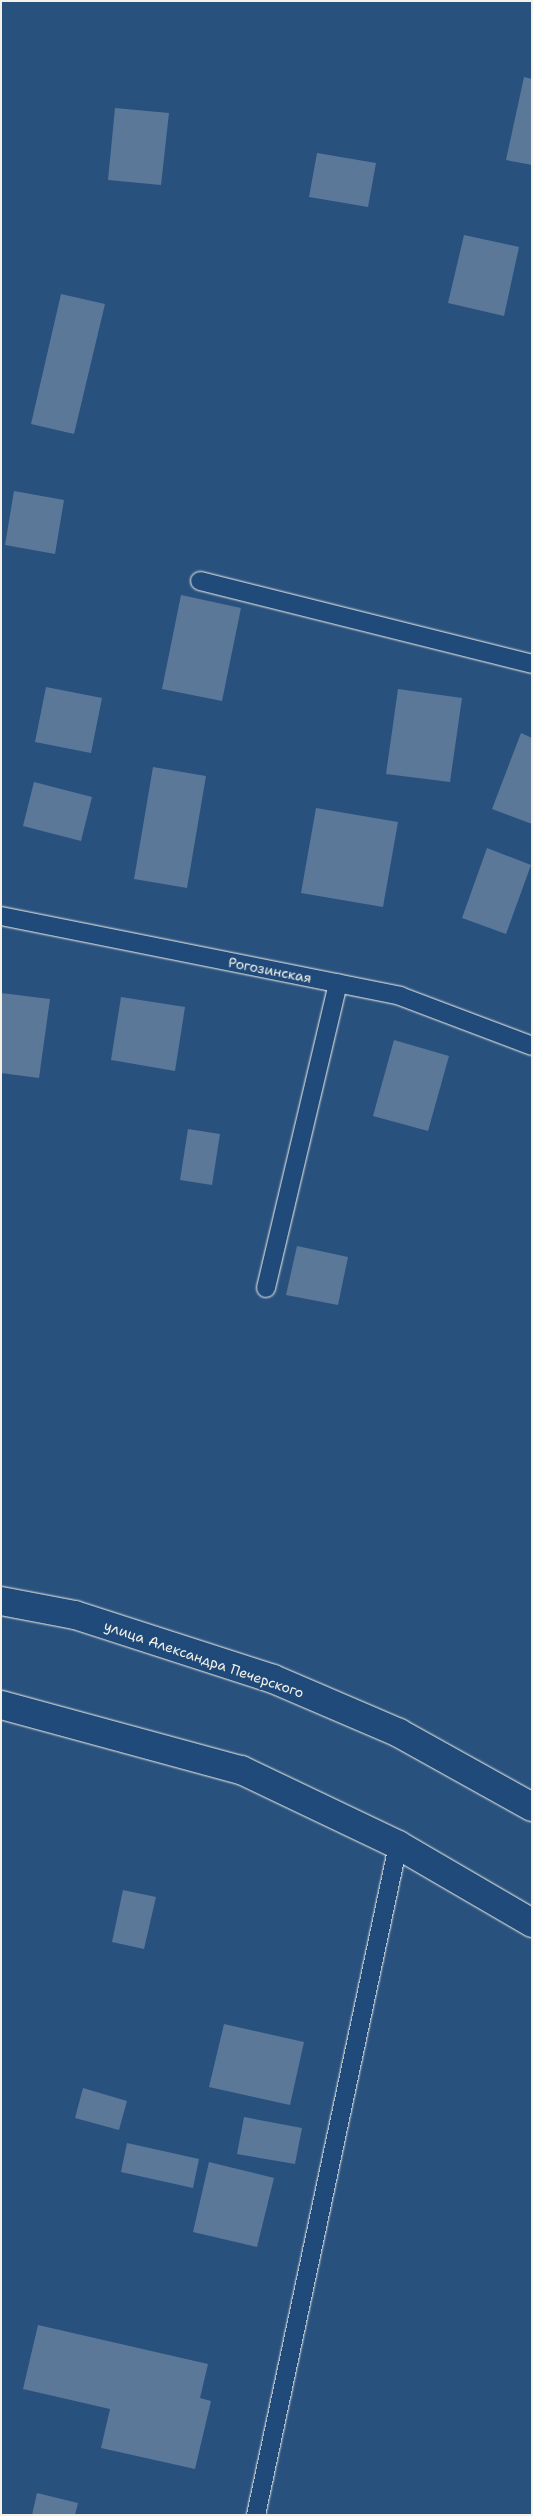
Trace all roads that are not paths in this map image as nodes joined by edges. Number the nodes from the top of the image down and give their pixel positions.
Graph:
1 (200, 581) dead end
2 (532, 664) edge
3 (1, 916) edge
4 (338, 984) junction
5 (532, 1046) edge
6 (266, 1288) dead end
7 (1, 1601) edge
8 (1, 1705) edge
9 (532, 1807) edge
10 (398, 1845) junction
11 (532, 1923) edge
12 (256, 2515) edge

1 - 2 lane
3 - 4 lane, Рогозинская
4 - 5 lane, Рогозинская
4 - 6 lane
7 - 9 street, улица Александра Печерского
8 - 10 street
10 - 11 street
10 - 12 lane

